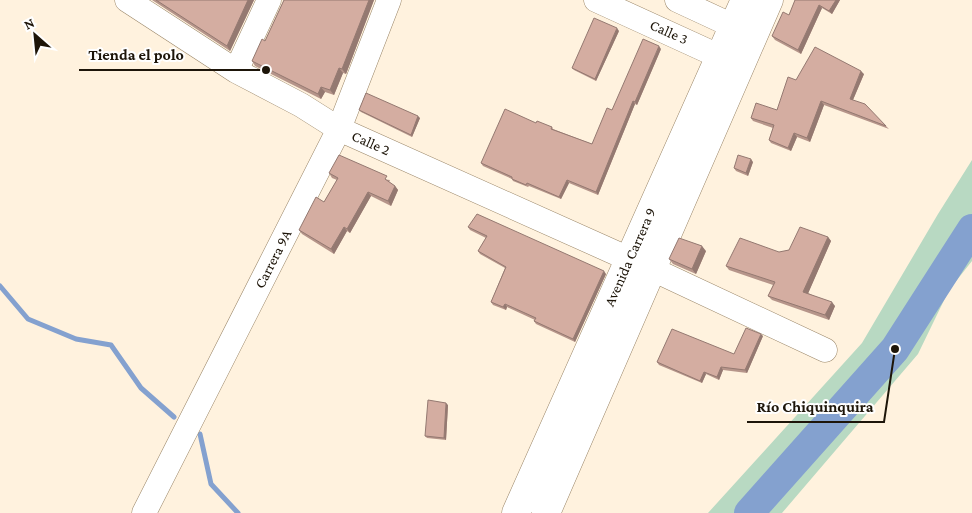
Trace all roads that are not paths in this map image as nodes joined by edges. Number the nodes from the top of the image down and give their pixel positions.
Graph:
1 (127, 0) edge
2 (269, 0) edge
3 (389, 0) edge
4 (596, 0) edge
5 (677, 0) edge
6 (745, 0) edge
7 (769, 0) edge
8 (733, 26) junction
9 (730, 61) junction
10 (236, 71) junction
11 (339, 129) junction
12 (641, 264) junction
13 (825, 350) dead end
14 (144, 513) edge
15 (516, 513) edge
16 (546, 513) edge

1 - 10 street, Calle 2
2 - 10 street
3 - 11 street, Carrera 9A
4 - 9 street, Calle 3
5 - 8 street
6 - 8 main road, Avenida Carrera 9
7 - 9 main road, Avenida Carrera 9
8 - 9 main road, Avenida Carrera 9
9 - 12 main road, Avenida Carrera 9
10 - 11 street, Calle 2
11 - 12 street, Calle 2
11 - 14 street, Carrera 9A
12 - 13 street, Calle 2
12 - 15 main road, Avenida Carrera 9
12 - 16 main road, Avenida Carrera 9

